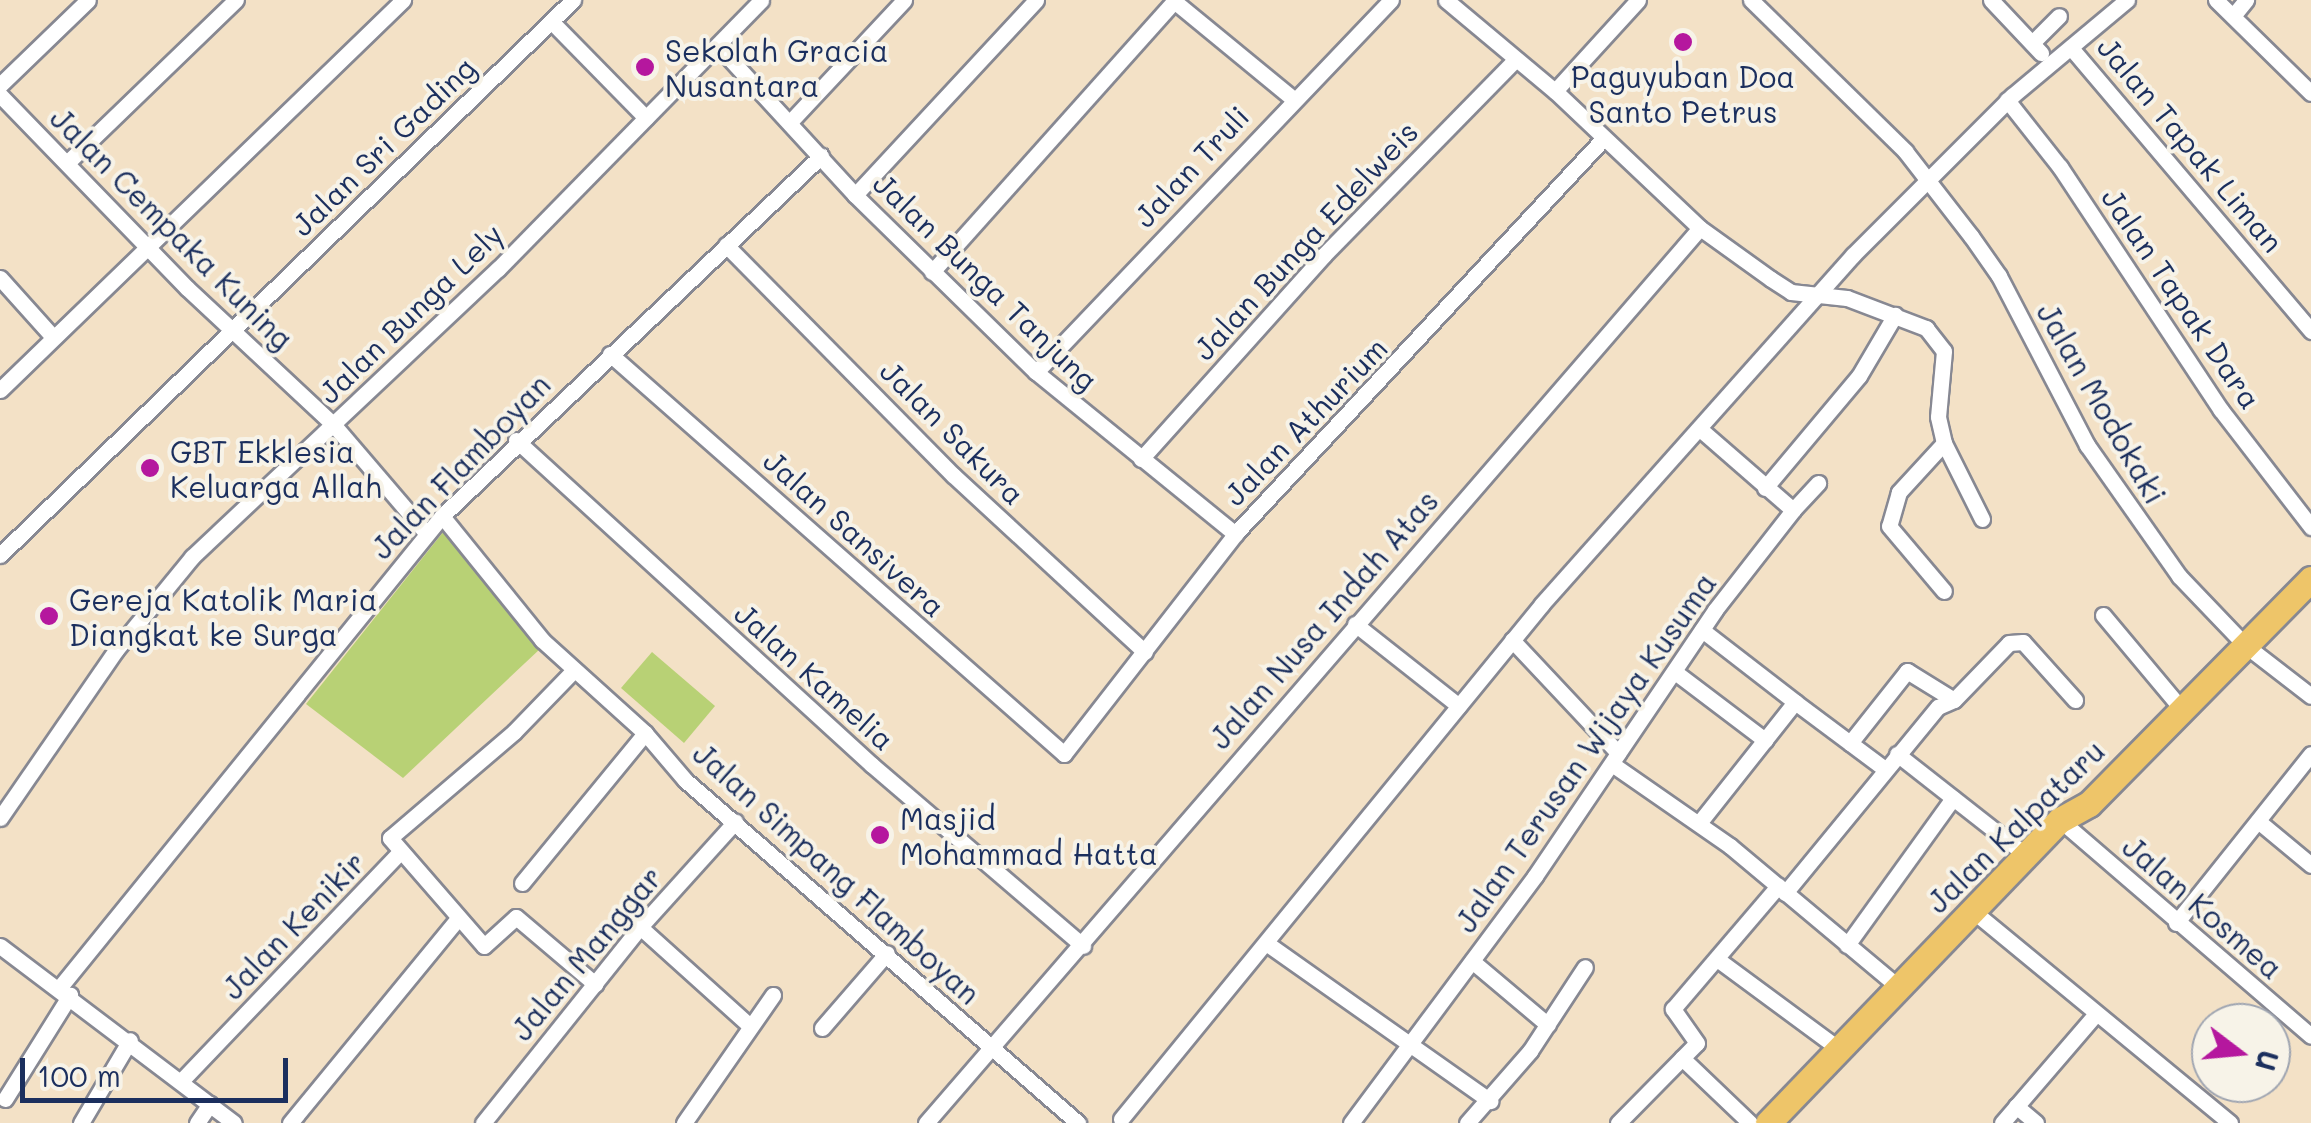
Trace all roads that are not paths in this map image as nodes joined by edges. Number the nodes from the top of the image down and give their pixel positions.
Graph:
1 (88, 0) edge
2 (236, 0) edge
3 (402, 0) edge
4 (573, 0) edge
5 (735, 0) edge
6 (761, 0) edge
7 (904, 0) edge
8 (1036, 0) edge
9 (1391, 0) edge
10 (1446, 0) edge
11 (1638, 0) edge
12 (1751, 0) edge
13 (1990, 0) edge
14 (2128, 0) edge
15 (2216, 0) edge
16 (2246, 0) edge
17 (1167, 3) edge
18 (749, 12) junction
19 (2059, 16) dead end
20 (2233, 16) junction
21 (552, 22) junction
22 (719, 47) junction
23 (2072, 49) junction
24 (1512, 62) junction
25 (0, 86) edge
26 (1554, 91) junction
27 (2311, 93) edge
28 (0, 95) edge
29 (1292, 98) junction
30 (2007, 100) junction
31 (646, 118) junction
32 (790, 122) junction
33 (1604, 138) junction
34 (821, 156) junction
35 (69, 160) junction
36 (1926, 177) junction
37 (855, 194) junction
38 (1700, 228) junction
39 (148, 244) junction
40 (726, 245) junction
41 (932, 272) junction
42 (0, 278) edge
43 (1819, 294) junction
44 (1895, 315) junction
45 (230, 331) junction
46 (2311, 332) edge
47 (53, 337) junction
48 (610, 354) junction
49 (1036, 372) junction
50 (0, 390) edge
51 (332, 424) junction
52 (1701, 430) junction
53 (516, 440) junction
54 (1944, 444) junction
55 (1140, 459) junction
56 (1818, 483) dead end
57 (1765, 488) junction
58 (1793, 510) junction
59 (442, 516) junction
60 (1982, 519) dead end
61 (2311, 526) edge
62 (426, 533) junction
63 (1235, 534) junction
64 (0, 556) edge
65 (2311, 579) edge
66 (1944, 591) dead end
67 (2103, 615) dead end
68 (1355, 624) junction
69 (1702, 630) junction
70 (1512, 640) junction
71 (2245, 645) junction
72 (1145, 652) junction
73 (574, 670) junction
74 (1675, 672) junction
75 (2311, 696) edge
76 (1954, 700) junction
77 (2075, 700) dead end
78 (1795, 702) junction
79 (1458, 706) junction
80 (2180, 707) junction
81 (645, 733) junction
82 (1765, 740) junction
83 (1850, 743) junction
84 (1062, 754) joint
85 (1897, 754) junction
86 (2311, 754) edge
87 (1615, 758) junction
88 (1885, 770) junction
89 (1953, 798) junction
90 (0, 818) edge
91 (2060, 820) junction
92 (2258, 821) junction
93 (735, 822) junction
94 (1699, 823) junction
95 (400, 852) junction
96 (2026, 855) junction
97 (2311, 865) edge
98 (522, 883) dead end
99 (1782, 890) junction
100 (1972, 912) junction
101 (456, 921) junction
102 (2176, 923) junction
103 (640, 927) junction
104 (1269, 945) junction
105 (1847, 945) junction
106 (0, 946) edge
107 (1082, 946) junction
108 (887, 953) junction
109 (1718, 958) junction
110 (1472, 961) junction
111 (1585, 967) dead end
112 (595, 984) junction
113 (1900, 988) junction
114 (65, 991) junction
115 (773, 995) dead end
116 (2095, 1014) junction
117 (1548, 1025) junction
118 (750, 1026) junction
119 (822, 1028) dead end
120 (2311, 1036) edge
121 (130, 1040) junction
122 (1408, 1043) junction
123 (1839, 1050) junction
124 (993, 1051) junction
125 (1682, 1058) junction
126 (183, 1079) junction
127 (5, 1099) dead end
128 (1490, 1101) junction
129 (210, 1104) junction
130 (2016, 1106) junction
131 (1121, 1119) dead end
132 (81, 1123) edge
133 (197, 1123) edge
134 (234, 1123) edge
135 (290, 1123) edge
136 (483, 1123) edge
137 (684, 1123) edge
138 (926, 1123) edge
139 (1078, 1123) edge
140 (1351, 1123) edge
141 (1467, 1123) edge
142 (1618, 1123) edge
143 (1750, 1123) edge
144 (1768, 1123) edge
145 (2002, 1123) edge
146 (2036, 1123) edge
147 (2230, 1123) edge

1 - 25 street
2 - 35 street
3 - 39 street
4 - 21 street, Jalan Sri Gading
5 - 18 street
6 - 18 street, Jalan Bunga Lely
7 - 32 street
8 - 37 street
9 - 29 street, Jalan Truli
10 - 24 street
11 - 26 street
12 - 36 street, Jalan Modokaki
13 - 19 street
14 - 23 street, Jalan Tapak Liman
15 - 20 street
16 - 20 street
17 - 29 street
17 - 41 street
18 - 22 street, Jalan Bunga Lely
20 - 27 street
21 - 31 street
21 - 45 street, Jalan Sri Gading
22 - 31 street, Jalan Bunga Lely
22 - 32 street, Jalan Bunga Tanjung
23 - 30 street
23 - 46 street, Jalan Tapak Liman
24 - 26 street
24 - 55 street, Jalan Bunga Edelweis
26 - 33 street
28 - 35 street, Jalan Cempaka Kuning
29 - 49 street, Jalan Truli
30 - 36 street
30 - 61 street, Jalan Tapak Dara
31 - 51 street, Jalan Bunga Lely
32 - 34 street, Jalan Bunga Tanjung
33 - 38 street
33 - 63 street, Jalan Athurium
34 - 37 street, Jalan Bunga Tanjung
34 - 40 street, Jalan Flamboyan
35 - 39 street, Jalan Cempaka Kuning
36 - 43 street
36 - 71 street, Jalan Modokaki
37 - 41 street, Jalan Bunga Tanjung
38 - 43 street
38 - 68 street, Jalan Nusa Indah Atas
39 - 45 street, Jalan Cempaka Kuning
39 - 47 street
40 - 48 street, Jalan Flamboyan
40 - 72 street, Jalan Sakura
41 - 49 street, Jalan Bunga Tanjung
42 - 47 street
43 - 44 street
43 - 52 street
44 - 54 street
44 - 57 street
45 - 51 street, Jalan Cempaka Kuning
45 - 64 street, Jalan Sri Gading
47 - 50 street
48 - 53 street, Jalan Flamboyan
48 - 84 street, Jalan Sansivera
49 - 55 street, Jalan Bunga Tanjung
51 - 62 street, Jalan Cempaka Kuning
51 - 90 street, Jalan Bunga Lely
52 - 57 street
52 - 70 street
53 - 59 street, Jalan Flamboyan
53 - 107 street, Jalan Kamelia
54 - 60 street
54 - 66 street
55 - 63 street, Jalan Bunga Tanjung
56 - 58 street, Jalan Terusan Wijaya Kusuma
57 - 58 street
58 - 69 street, Jalan Terusan Wijaya Kusuma
59 - 62 street, Jalan Flamboyan
59 - 73 street, Jalan Simpang Flamboyan
62 - 114 street, Jalan Flamboyan
63 - 72 street, Jalan Athurium
65 - 71 main road, Jalan Kalpataru
67 - 80 street
68 - 79 street
68 - 107 street, Jalan Nusa Indah Atas
69 - 74 street, Jalan Terusan Wijaya Kusuma
69 - 78 street
70 - 79 street
70 - 87 street
71 - 75 street, Jalan Modokaki
71 - 80 main road, Jalan Kalpataru
72 - 84 street, Jalan Athurium
73 - 81 street, Jalan Simpang Flamboyan
73 - 95 street
74 - 82 street
74 - 87 street, Jalan Terusan Wijaya Kusuma
76 - 77 street
76 - 83 street
76 - 85 street
78 - 82 street
78 - 83 street
79 - 104 street
80 - 91 main road, Jalan Kalpataru
81 - 93 street, Jalan Simpang Flamboyan
81 - 98 street
82 - 94 street
83 - 88 street
85 - 88 street
85 - 89 street
86 - 92 street
87 - 94 street
87 - 110 street, Jalan Terusan Wijaya Kusuma
88 - 99 street
89 - 96 street
89 - 105 street
91 - 96 main road, Jalan Kalpataru
91 - 102 street, Jalan Kosmea
92 - 97 street
92 - 102 street
93 - 103 street, Jalan Manggar
93 - 108 street, Jalan Simpang Flamboyan
94 - 99 street
95 - 101 street
95 - 126 street, Jalan Kenikir
96 - 100 main road, Jalan Kalpataru
99 - 105 street
99 - 109 street
100 - 113 main road, Jalan Kalpataru
100 - 116 street
101 - 112 street
101 - 135 street
102 - 120 street, Jalan Kosmea
103 - 112 street, Jalan Manggar
103 - 118 street
104 - 122 street
104 - 131 street
105 - 113 street
106 - 114 street
107 - 124 street, Jalan Nusa Indah Atas
108 - 119 street
108 - 124 street, Jalan Simpang Flamboyan
109 - 123 street
109 - 125 street
110 - 117 street
110 - 122 street, Jalan Terusan Wijaya Kusuma
111 - 117 street
112 - 136 street, Jalan Manggar
113 - 123 main road, Jalan Kalpataru
114 - 121 street
114 - 127 street, Jalan Flamboyan
115 - 118 street
116 - 130 street
116 - 147 street
117 - 128 street
118 - 137 street
121 - 126 street
121 - 132 street
122 - 128 street
122 - 140 street, Jalan Terusan Wijaya Kusuma
123 - 144 main road, Jalan Kalpataru
124 - 138 street, Jalan Nusa Indah Atas
124 - 139 street, Jalan Simpang Flamboyan
125 - 142 street
125 - 143 street
126 - 129 street
128 - 141 street
129 - 133 street
129 - 134 street
130 - 145 street
130 - 146 street

